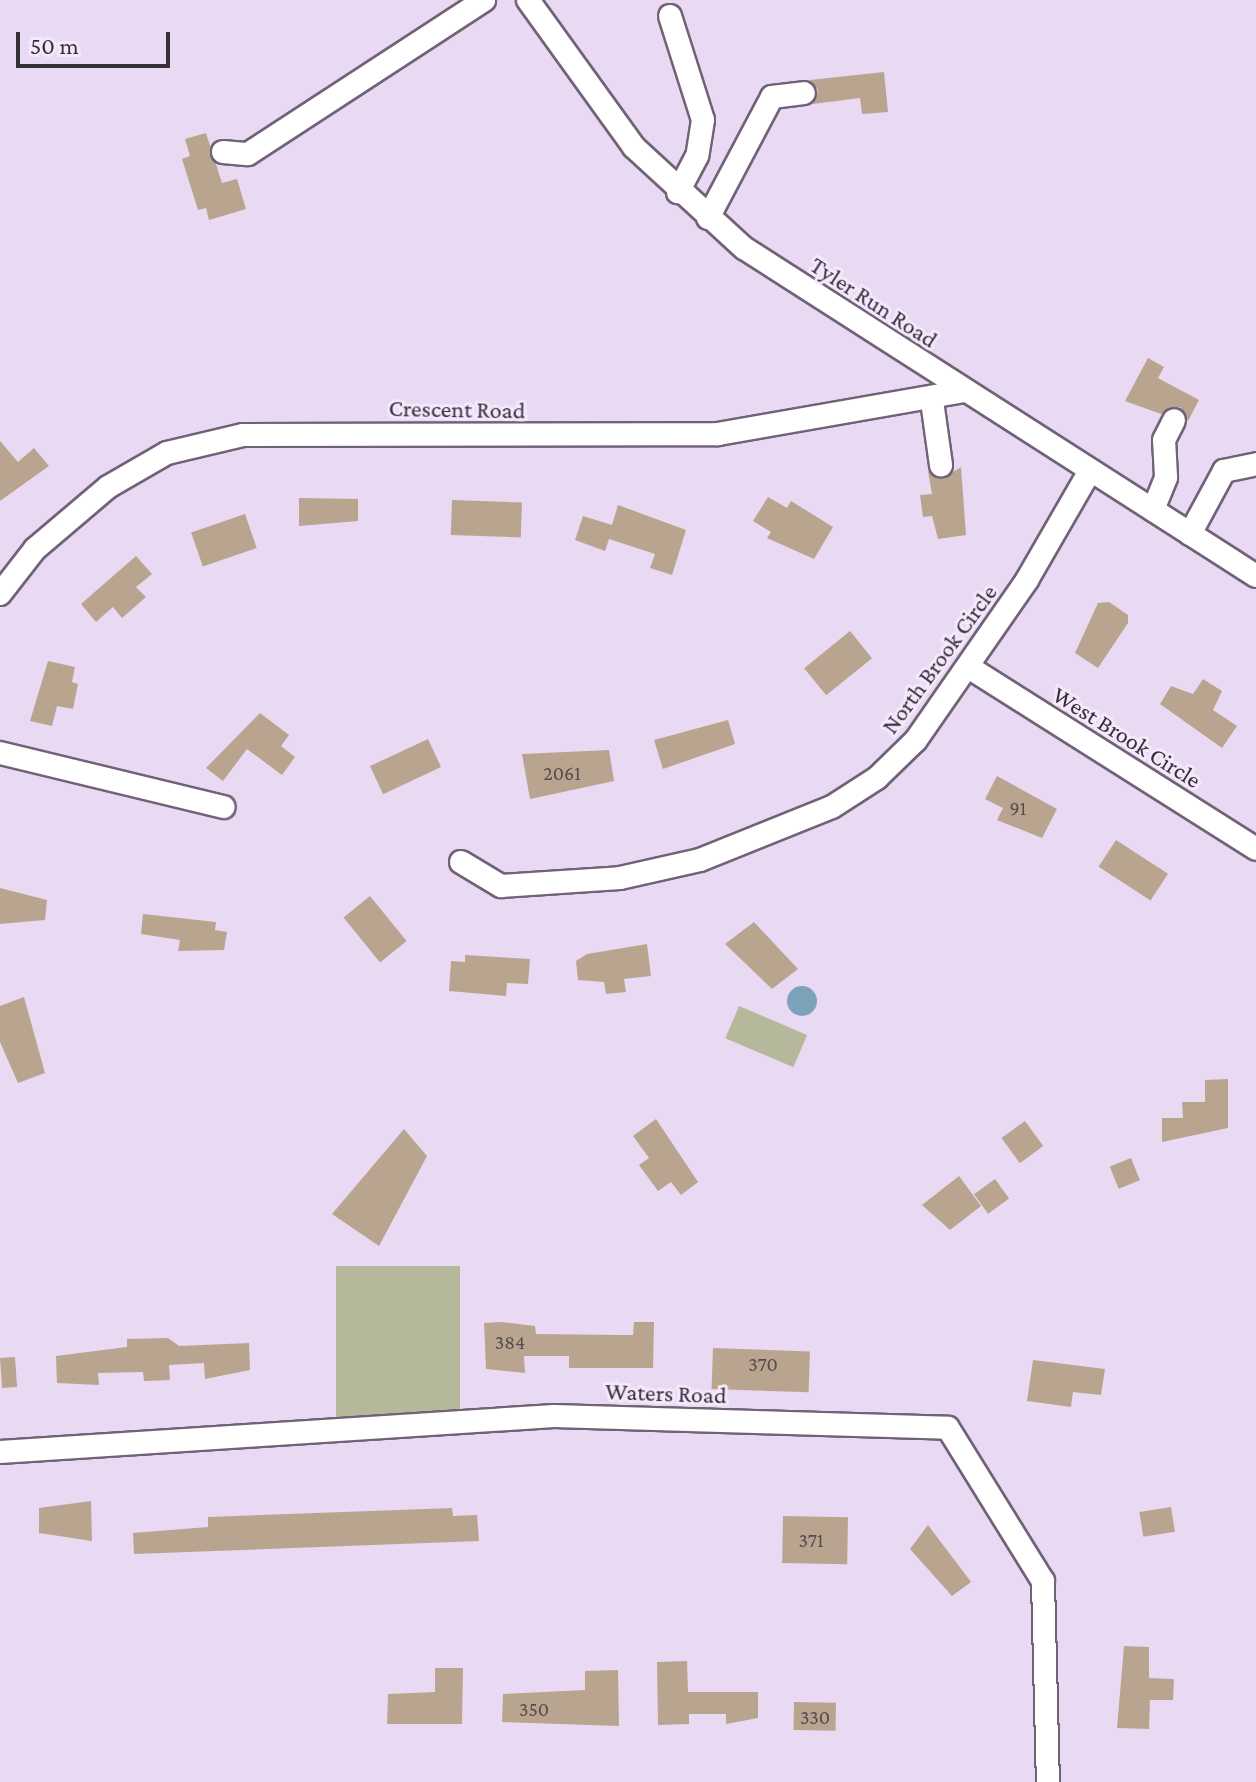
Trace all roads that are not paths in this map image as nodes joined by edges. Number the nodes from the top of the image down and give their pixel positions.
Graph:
1 (484, 0) edge
2 (528, 0) edge
3 (670, 16) dead end
4 (804, 93) dead end
5 (223, 152) dead end
6 (678, 192) junction
7 (708, 218) junction
8 (965, 391) junction
9 (932, 401) junction
10 (1174, 420) dead end
11 (1256, 464) edge
12 (941, 465) dead end
13 (1090, 471) junction
14 (1153, 510) junction
15 (1190, 534) junction
16 (1254, 569) edge
17 (0, 594) edge
18 (970, 668) junction
19 (0, 753) edge
20 (224, 807) dead end
21 (1256, 849) edge
22 (461, 862) dead end
23 (0, 1452) edge
24 (1048, 1782) edge

1 - 5 street
2 - 6 street, Tyler Run Road
3 - 6 street
4 - 7 street
6 - 7 street, Tyler Run Road
7 - 8 street, Tyler Run Road
8 - 9 street, Crescent Road
8 - 13 street, Tyler Run Road
9 - 12 street
9 - 17 street, Crescent Road
10 - 14 street
11 - 15 street
13 - 14 street, Tyler Run Road
13 - 18 street, North Brook Circle
14 - 15 street, Tyler Run Road
15 - 16 street, Tyler Run Road
18 - 21 street, West Brook Circle
18 - 22 street, North Brook Circle
19 - 20 street
23 - 24 street, Waters Road

